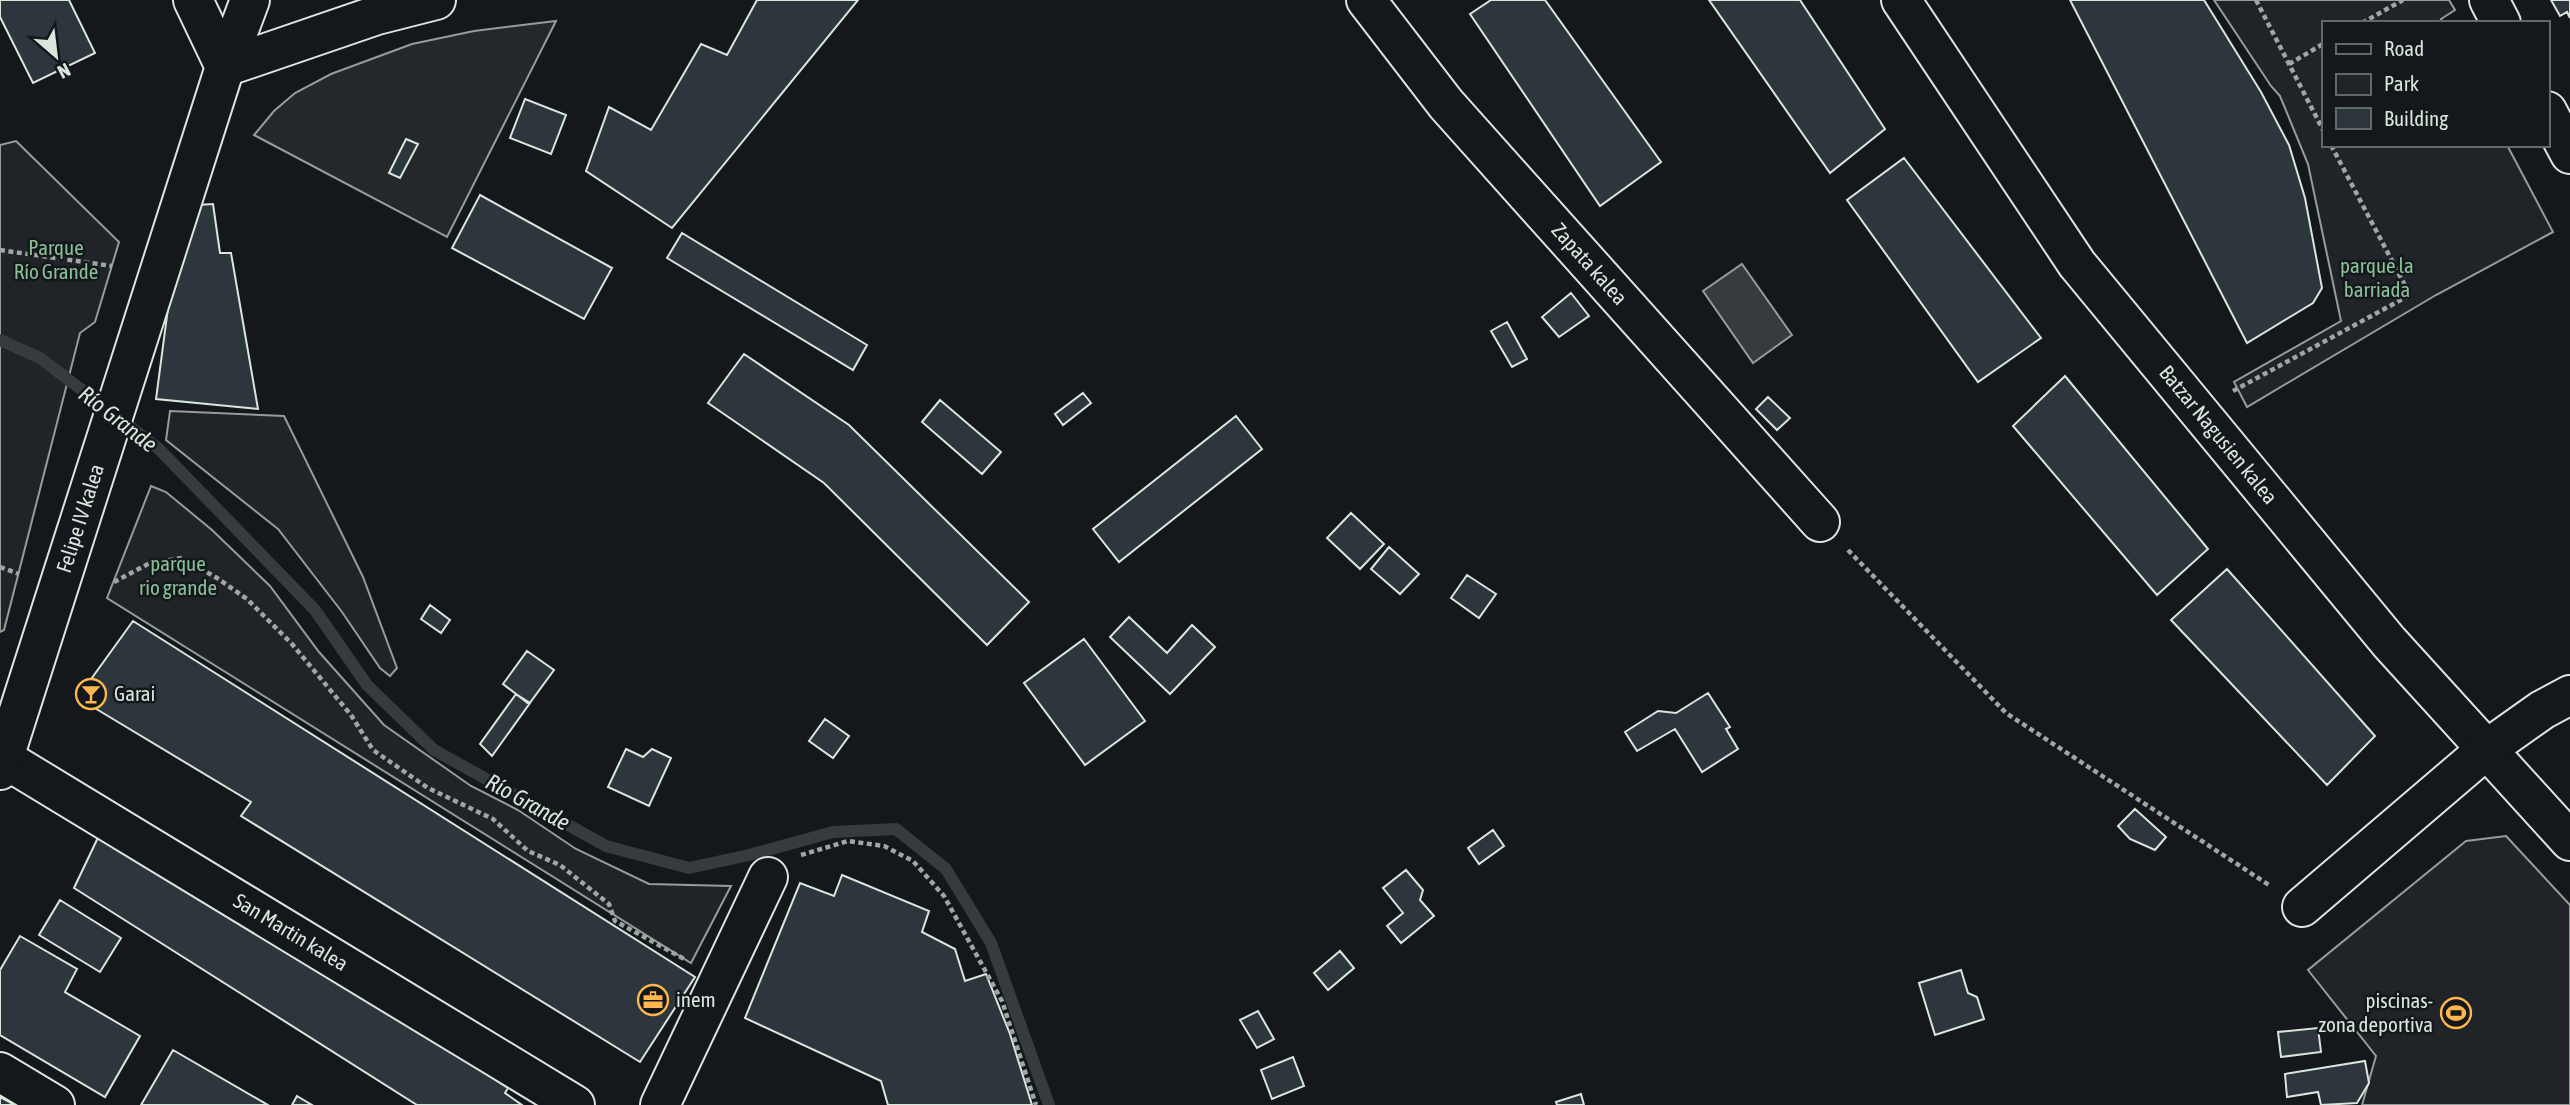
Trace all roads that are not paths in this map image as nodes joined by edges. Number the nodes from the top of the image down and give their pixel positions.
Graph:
1 (193, 0) edge
2 (250, 0) edge
3 (436, 0) edge
4 (1366, 0) edge
5 (1901, 0) edge
6 (2489, 0) edge
7 (2500, 21) edge
8 (225, 66) junction
9 (2549, 115) edge
10 (2570, 155) edge
11 (1820, 522) road end
12 (2570, 695) edge
13 (2487, 749) junction
14 (1, 762) edge
15 (2570, 841) edge
16 (779, 868) road end
17 (2302, 907) road end
18 (0, 1072) edge
19 (55, 1105) edge
20 (575, 1105) edge
21 (660, 1105) edge

1 - 8 street
2 - 8 street, Felipe IV kalea
3 - 8 street
4 - 11 street, Zapata kalea
5 - 13 street, Batzar Nagusien kalea
6 - 7 street
8 - 14 street, Felipe IV kalea
9 - 10 street
12 - 13 street
13 - 15 street, Batzar Nagusien kalea
13 - 17 street
14 - 20 street, San Martin kalea
16 - 21 street
18 - 19 street

